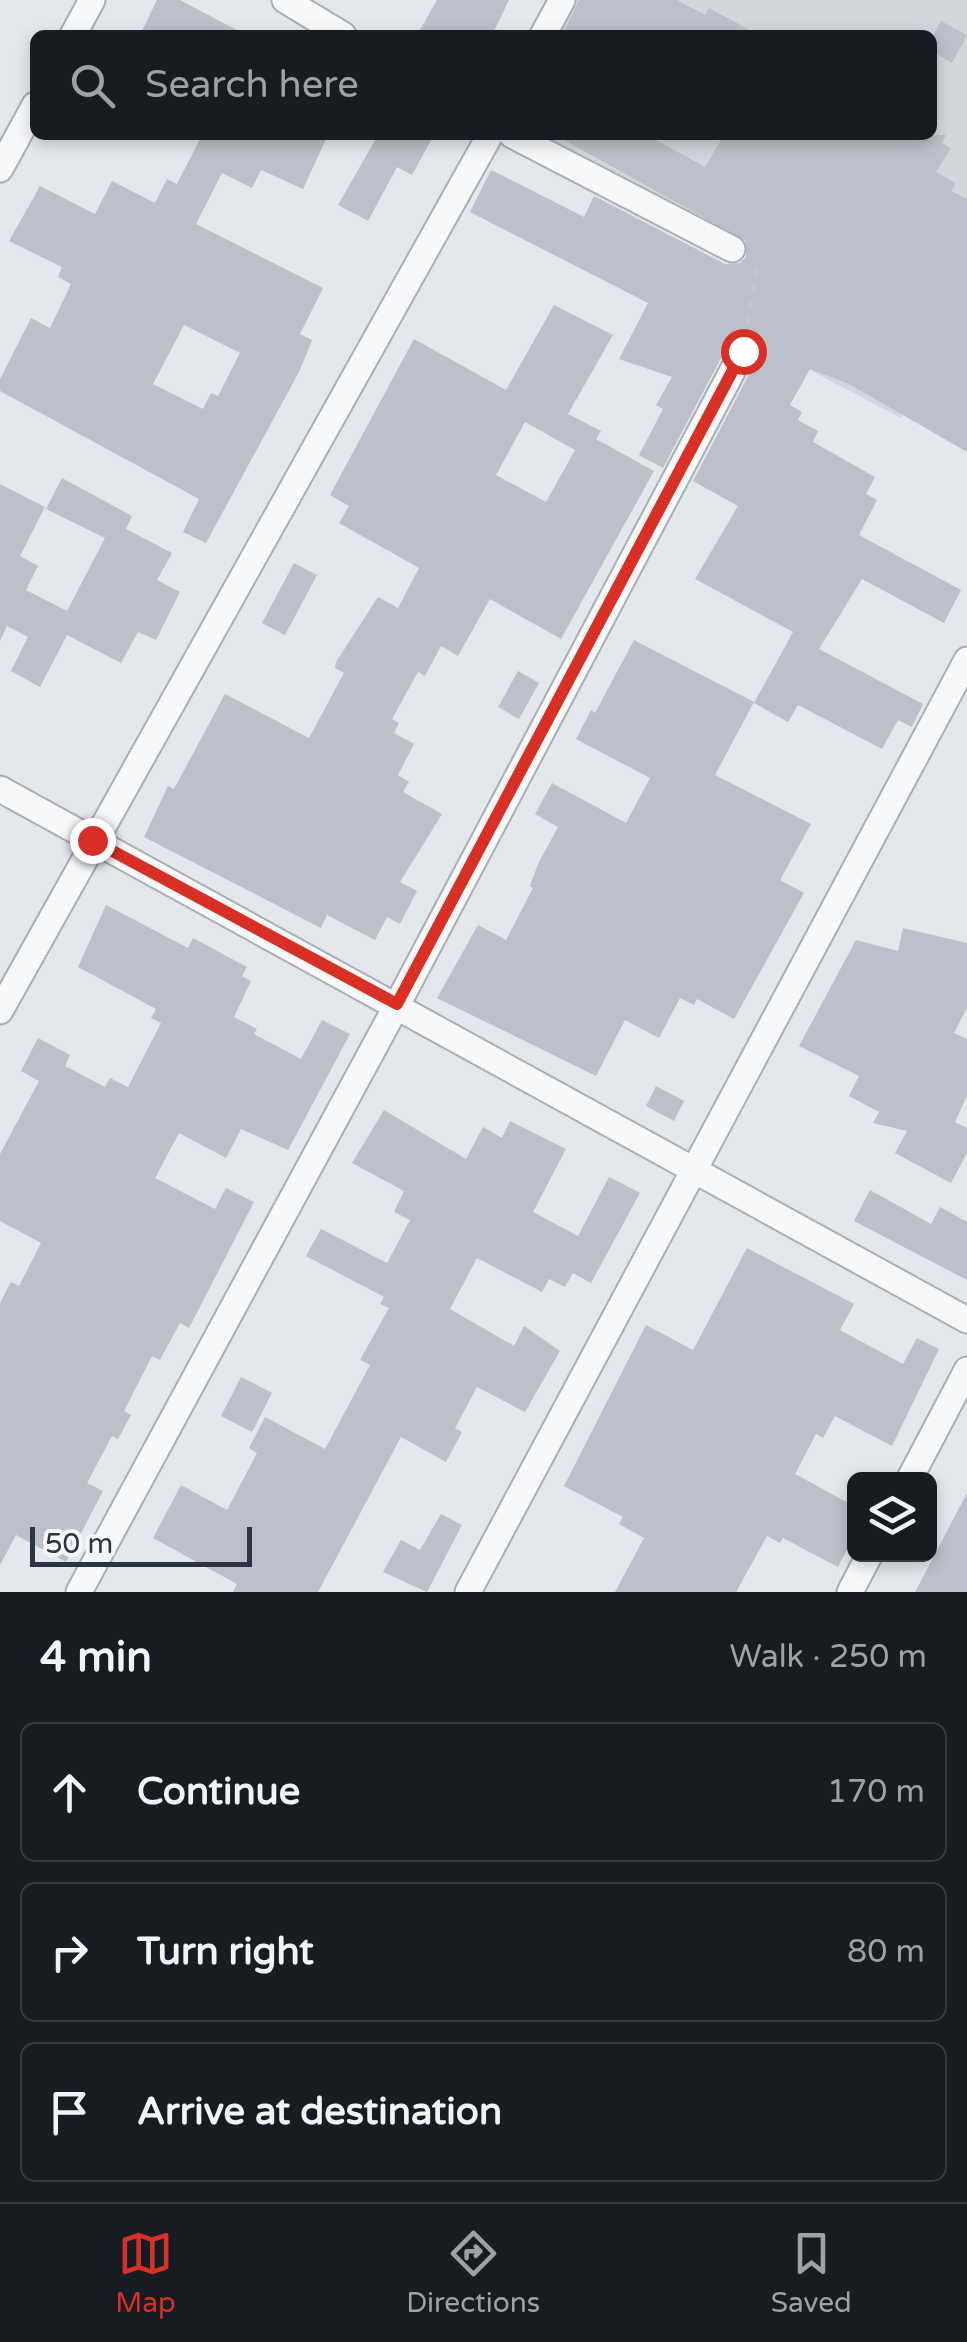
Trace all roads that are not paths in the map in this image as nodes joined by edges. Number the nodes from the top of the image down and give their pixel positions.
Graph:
1 (92, 0) edge
2 (285, 0) edge
3 (562, 0) edge
4 (76, 30) edge
5 (335, 30) edge
6 (547, 30) edge
7 (30, 114) edge
8 (487, 140) edge
9 (522, 140) edge
10 (0, 169) edge
11 (732, 249) road end
12 (743, 351) road end
13 (967, 660) edge
14 (0, 789) edge
15 (92, 840) junction
16 (397, 1004) junction
17 (0, 1011) edge
18 (695, 1169) junction
19 (967, 1320) edge
20 (967, 1370) edge
21 (913, 1472) edge
22 (866, 1562) edge
23 (79, 1592) edge
24 (468, 1592) edge
25 (850, 1592) edge

1 - 4 street
2 - 5 street
3 - 6 street
7 - 10 street
8 - 15 street
9 - 11 street
12 - 16 street
13 - 18 street
14 - 15 street
15 - 16 street
15 - 17 street
16 - 18 street
16 - 23 street
18 - 19 street
18 - 24 street
20 - 21 street
22 - 25 street

